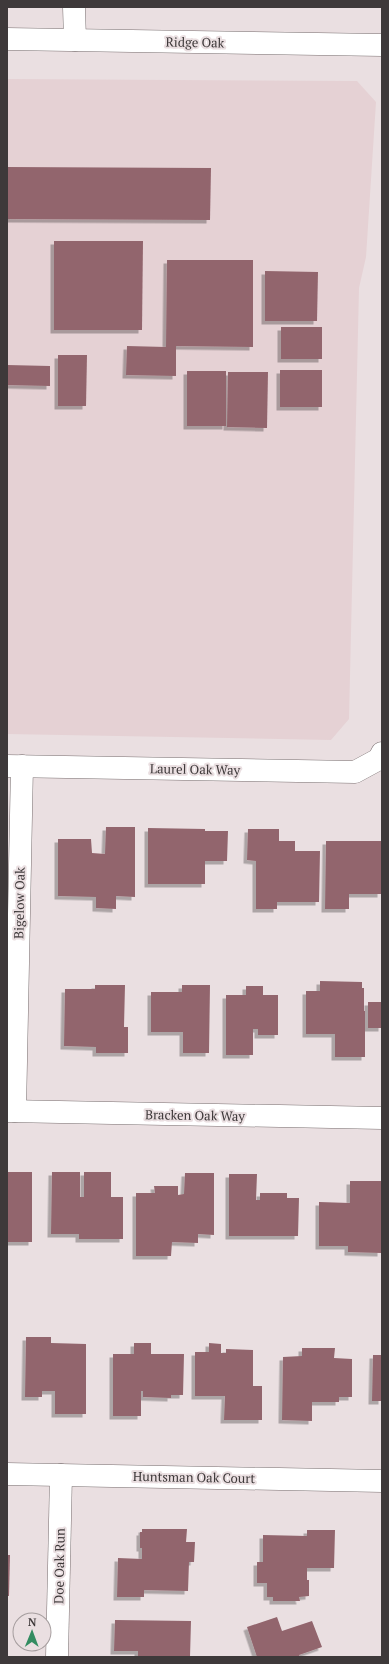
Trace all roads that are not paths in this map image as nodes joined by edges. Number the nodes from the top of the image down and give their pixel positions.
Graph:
1 (74, 7) edge
2 (7, 39) edge
3 (75, 40) junction
4 (382, 45) edge
5 (380, 756) edge
6 (14, 766) edge
7 (11, 1111) edge
8 (382, 1118) edge
9 (7, 1474) edge
10 (61, 1475) junction
11 (382, 1481) edge
12 (57, 1657) edge

1 - 3 street
2 - 3 street, Ridge Oak
3 - 4 street, Ridge Oak
5 - 6 street, Laurel Oak Way
6 - 7 street, Bigelow Oak
7 - 8 street, Bracken Oak Way
9 - 10 street, Huntsman Oak Court
10 - 11 street, Huntsman Oak Court
10 - 12 street, Doe Oak Run

